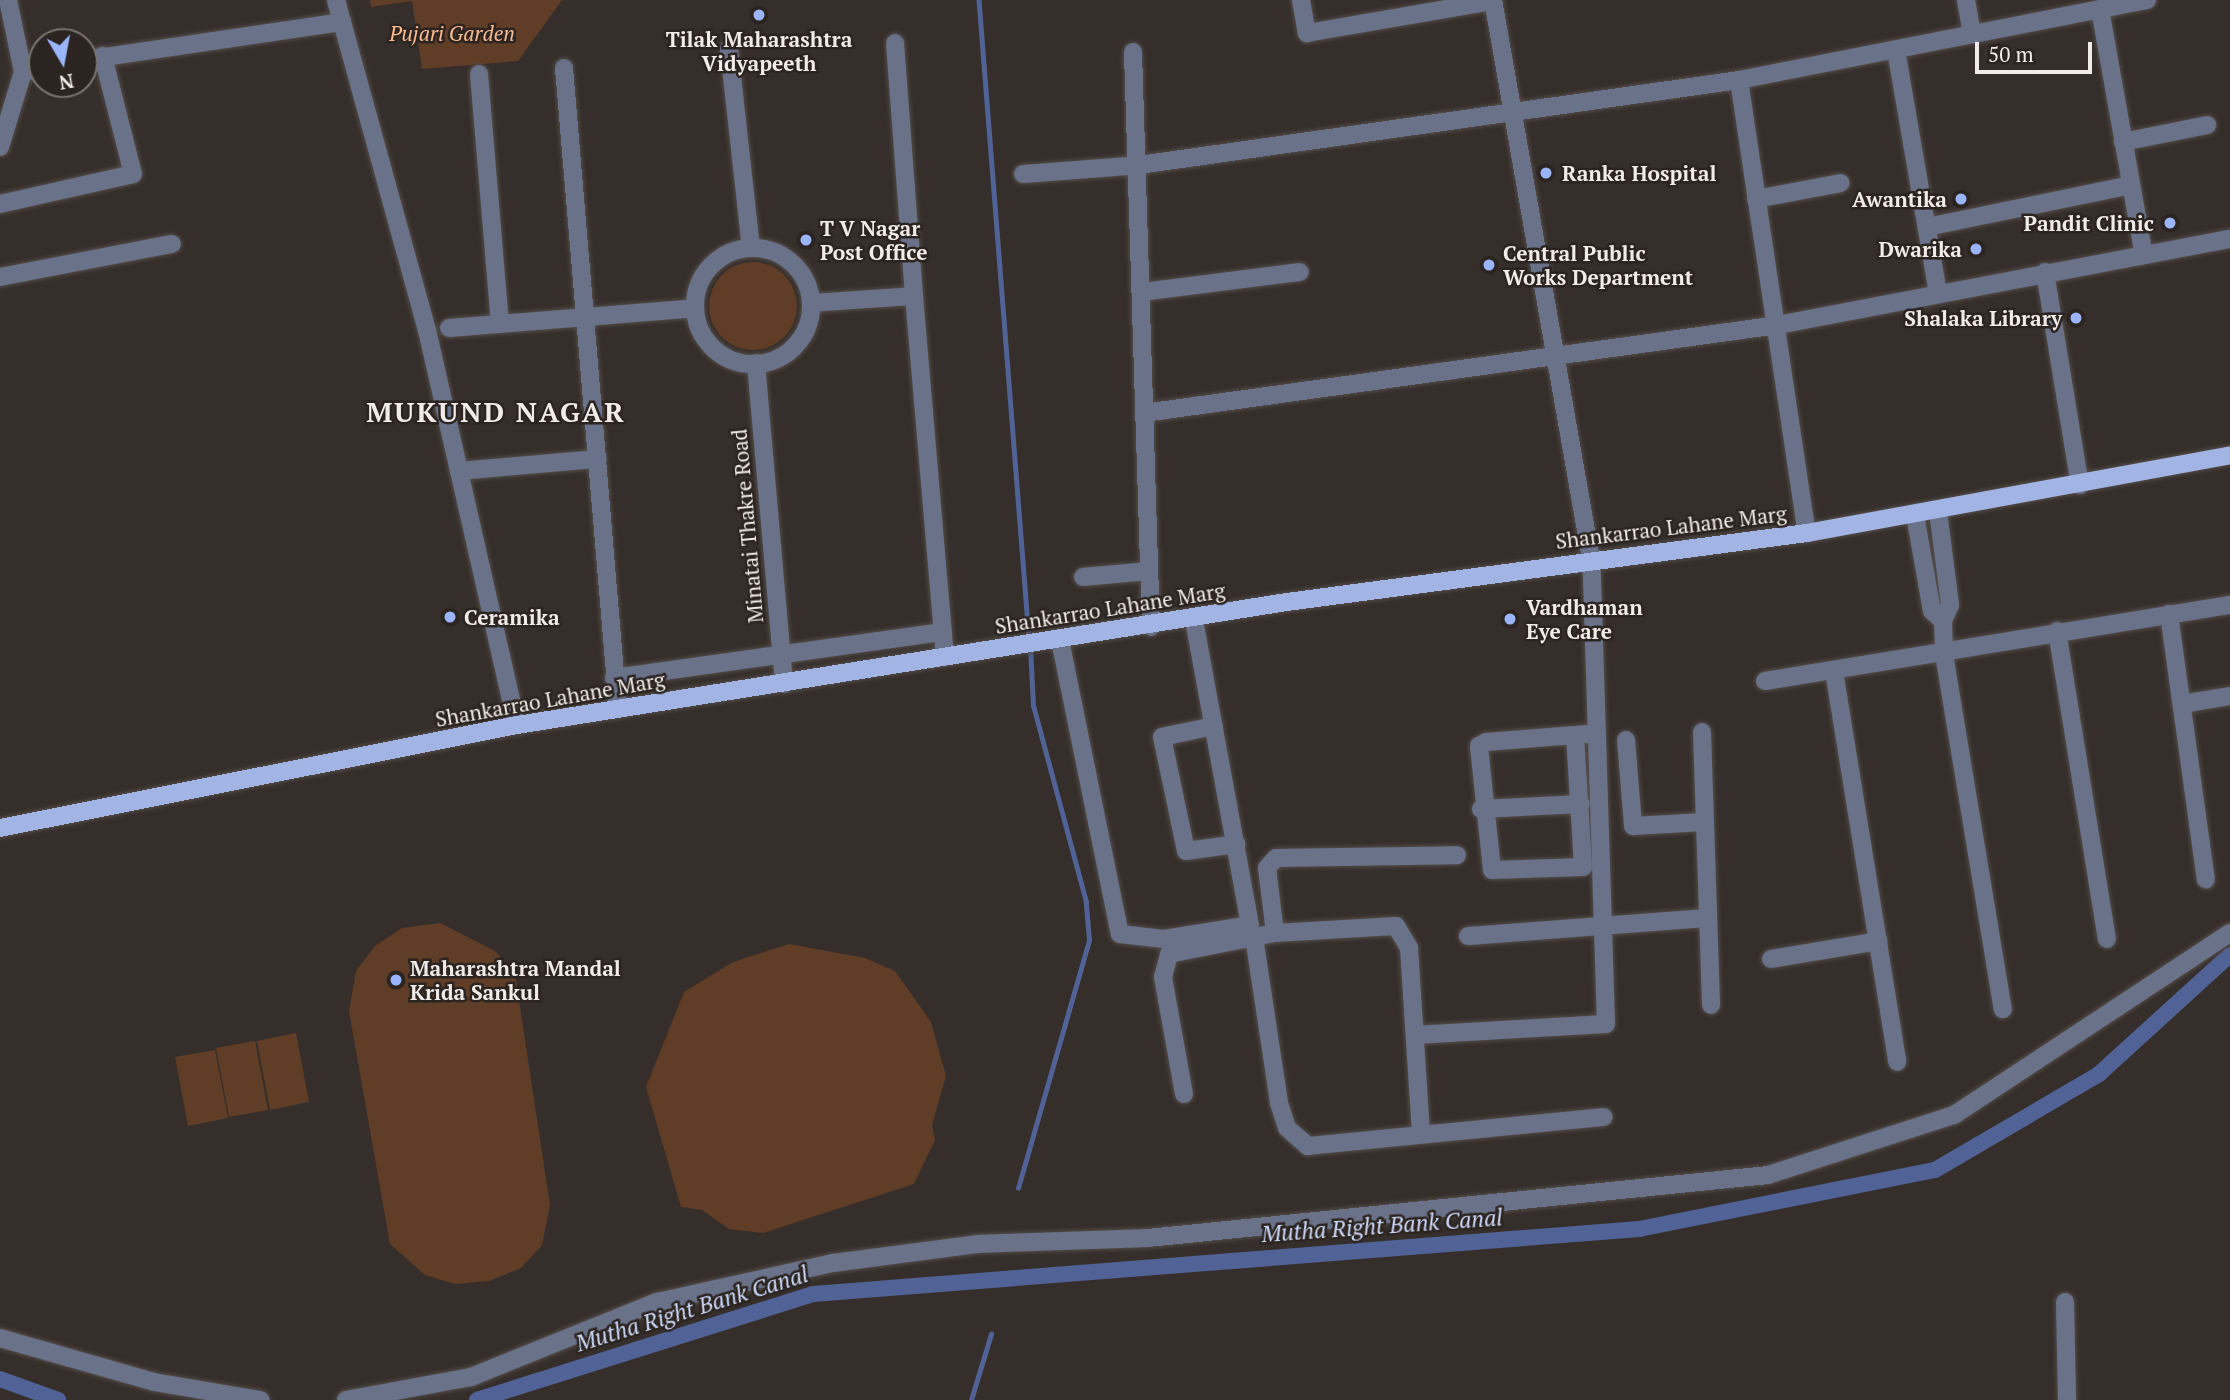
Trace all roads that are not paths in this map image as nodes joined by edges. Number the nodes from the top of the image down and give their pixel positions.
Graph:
1 (8, 0) edge
2 (336, 0) edge
3 (1301, 0) edge
4 (1493, 0) edge
5 (1966, 0) edge
6 (2147, 0) edge
7 (2100, 9) junction
8 (342, 22) junction
9 (1972, 33) junction
10 (895, 43) dead end
11 (729, 49) dead end
12 (1896, 50) junction
13 (1133, 52) dead end
14 (103, 56) junction
15 (98, 57) edge
16 (564, 68) dead end
17 (28, 71) edge
18 (23, 72) junction
19 (479, 74) dead end
20 (1739, 80) junction
21 (1510, 115) junction
22 (2207, 125) dead end
23 (2123, 142) junction
24 (0, 147) edge
25 (1139, 165) junction
26 (1023, 174) dead end
27 (1841, 183) dead end
28 (2130, 185) junction
29 (1756, 199) junction
30 (0, 204) edge
31 (1927, 227) junction
32 (2230, 239) edge
33 (172, 244) dead end
34 (751, 248) junction
35 (2144, 255) junction
36 (1300, 272) dead end
37 (2045, 272) junction
38 (0, 277) edge
39 (1142, 292) junction
40 (1938, 294) junction
41 (914, 296) junction
42 (811, 303) junction
43 (695, 309) junction
44 (585, 318) junction
45 (500, 324) junction
46 (1777, 325) junction
47 (449, 328) dead end
48 (1555, 357) junction
49 (756, 363) junction
50 (1144, 413) junction
51 (2230, 456) edge
52 (597, 459) junction
53 (460, 471) junction
54 (2080, 485) junction
55 (1937, 512) junction
56 (1915, 515) junction
57 (1807, 533) junction
58 (1591, 558) junction
59 (1149, 571) junction
60 (1083, 577) dead end
61 (2230, 605) edge
62 (2169, 614) junction
63 (1194, 619) junction
64 (1943, 621) junction
65 (1152, 627) junction
66 (2057, 631) junction
67 (943, 632) junction
68 (1060, 640) junction
69 (1944, 654) junction
70 (781, 655) junction
71 (945, 657) junction
72 (1834, 671) junction
73 (614, 678) junction
74 (1765, 681) dead end
75 (784, 684) junction
76 (2230, 696) edge
77 (2182, 704) junction
78 (618, 709) junction
79 (517, 725) junction
80 (1214, 726) junction
81 (1702, 732) dead end
82 (1596, 733) junction
83 (1575, 735) junction
84 (1626, 740) dead end
85 (1581, 804) junction
86 (1481, 809) junction
87 (1704, 822) junction
88 (0, 828) edge
89 (1237, 844) junction
90 (1457, 855) dead end
91 (2206, 880) dead end
92 (1707, 918) junction
93 (1602, 928) junction
94 (1275, 933) junction
95 (2230, 933) edge
96 (1468, 936) dead end
97 (1254, 937) junction
98 (2107, 939) dead end
99 (1878, 941) junction
100 (1771, 959) dead end
101 (1711, 1004) dead end
102 (2003, 1009) dead end
103 (1415, 1035) junction
104 (1897, 1062) dead end
105 (1184, 1094) dead end
106 (1604, 1117) dead end
107 (1420, 1134) junction
108 (2065, 1302) dead end
109 (0, 1338) edge
110 (260, 1400) edge
111 (346, 1400) edge
112 (2067, 1400) edge

1 - 18 street
2 - 8 street
3 - 4 street
4 - 21 street
5 - 9 street
6 - 7 street
7 - 9 street
7 - 23 street
8 - 14 street
8 - 53 street
9 - 12 street
10 - 41 street
11 - 34 street
12 - 20 street
12 - 31 street
13 - 25 street
14 - 15 street
14 - 30 street
16 - 44 street
17 - 18 street
18 - 24 street
19 - 45 street
20 - 21 street
20 - 29 street
21 - 25 street
21 - 48 street
22 - 23 street
23 - 28 street
25 - 26 street
25 - 39 street
27 - 29 street
28 - 31 street
28 - 35 street
29 - 46 street
31 - 40 street
32 - 35 street
33 - 38 street
34 - 42 street
34 - 43 street
35 - 37 street
36 - 39 street
37 - 40 street
37 - 54 street
39 - 50 street
40 - 46 street
41 - 42 street
41 - 67 street
42 - 49 street
43 - 44 street
43 - 49 street
44 - 45 street
44 - 52 street
45 - 47 street
46 - 48 street
46 - 57 street
48 - 50 street
48 - 58 street
49 - 70 street, Minatai Thakre Road
50 - 59 street
51 - 54 main road, Shankarrao Lahane Marg
52 - 53 street
52 - 73 street
53 - 79 street
54 - 55 main road, Shankarrao Lahane Marg
55 - 56 main road, Shankarrao Lahane Marg
55 - 64 street
56 - 57 main road, Shankarrao Lahane Marg
56 - 64 street
57 - 58 main road, Shankarrao Lahane Marg
58 - 63 main road, Shankarrao Lahane Marg
58 - 82 street
59 - 60 street
59 - 65 street
61 - 62 street
62 - 66 street
62 - 77 street
63 - 65 main road, Shankarrao Lahane Marg
63 - 80 street
64 - 69 street
65 - 68 main road, Shankarrao Lahane Marg
66 - 69 street
66 - 98 street
67 - 70 street
67 - 71 street
68 - 71 main road, Shankarrao Lahane Marg
68 - 89 street
69 - 72 street
69 - 102 street
70 - 73 street
70 - 75 street, Minatai Thakre Road
71 - 75 main road, Shankarrao Lahane Marg
72 - 74 street
72 - 99 street
73 - 78 street
75 - 78 main road, Shankarrao Lahane Marg
76 - 77 street
77 - 91 street
78 - 79 main road, Shankarrao Lahane Marg
79 - 88 main road, Shankarrao Lahane Marg
80 - 89 street
80 - 89 street
81 - 87 street
82 - 83 street
82 - 93 street
83 - 85 street
83 - 86 street
84 - 87 street
85 - 86 street
85 - 86 street
87 - 92 street
90 - 94 street
92 - 93 street
92 - 101 street
93 - 96 street
93 - 103 street
94 - 97 street
94 - 103 street
95 - 111 street
97 - 105 street
97 - 107 street
99 - 100 street
99 - 104 street
103 - 107 street
106 - 107 street
108 - 112 street
109 - 110 street

